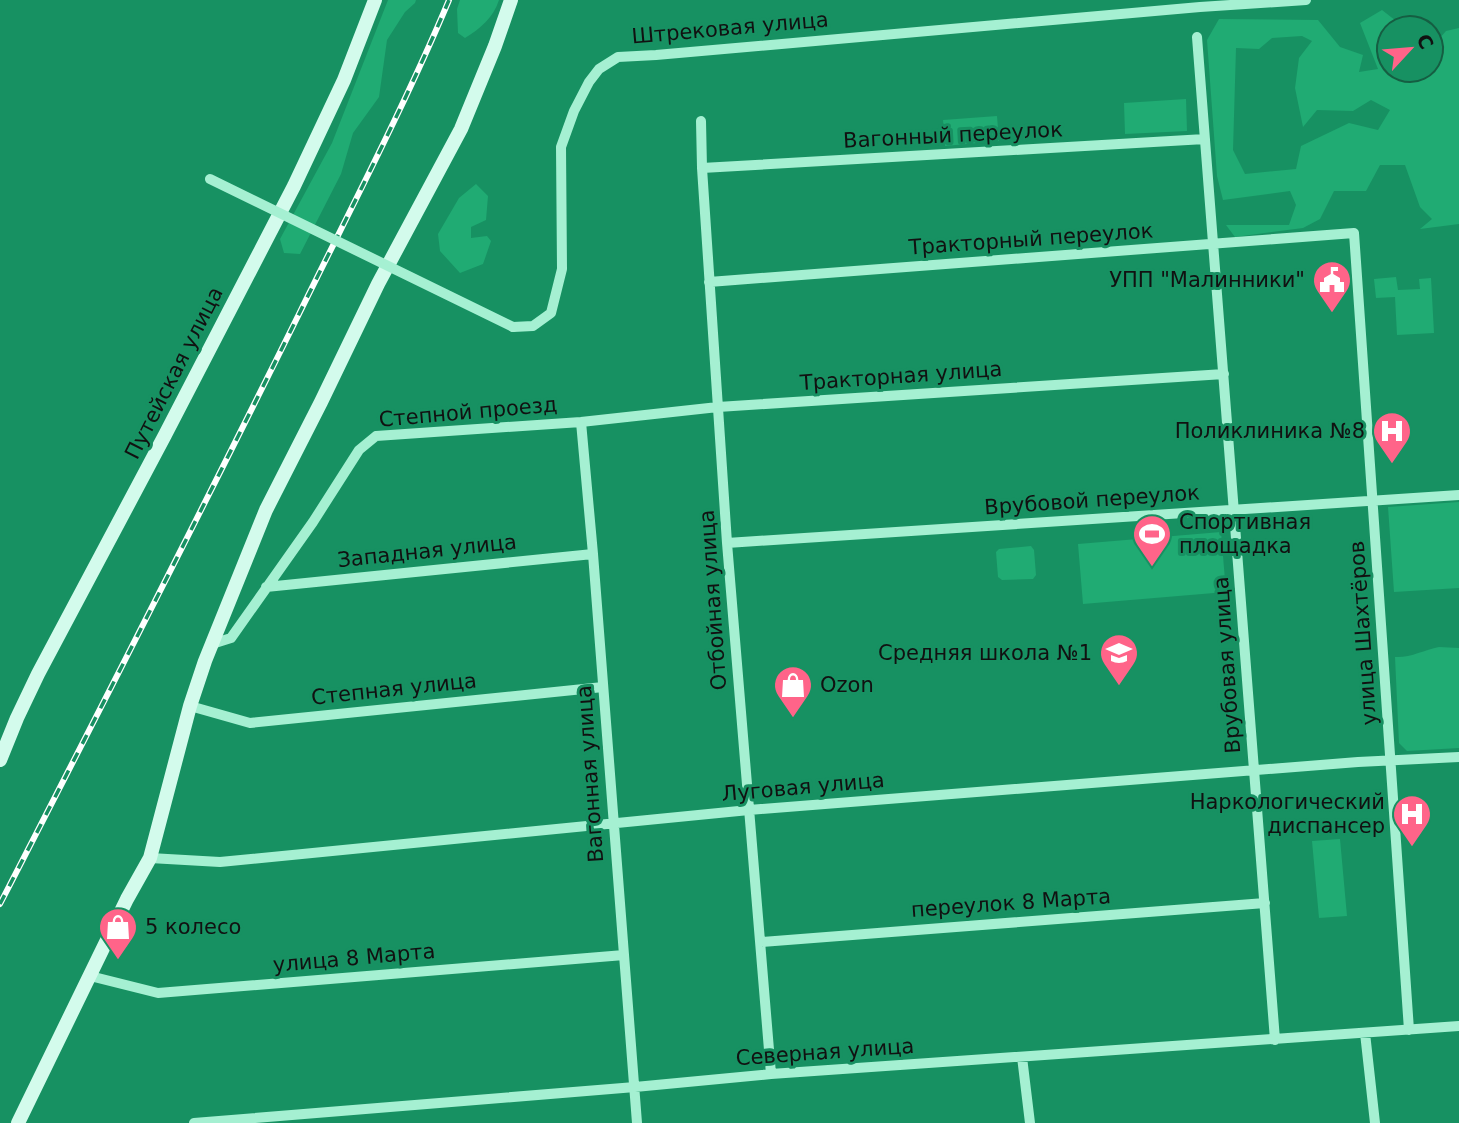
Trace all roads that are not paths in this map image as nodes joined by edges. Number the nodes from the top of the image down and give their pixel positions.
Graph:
1 (375, 0) edge
2 (510, 0) edge
3 (1306, 0) edge
4 (1200, 4) edge
5 (1197, 37) dead end
6 (701, 121) dead end
7 (1205, 139) junction
8 (702, 168) junction
9 (210, 179) dead end
10 (1354, 233) joint
11 (1213, 245) junction
12 (709, 282) junction
13 (1224, 374) junction
14 (718, 407) junction
15 (580, 422) junction
16 (1459, 495) edge
17 (1374, 501) junction
18 (1235, 510) junction
19 (727, 544) junction
20 (593, 554) junction
21 (266, 587) junction
22 (212, 644) junction
23 (603, 688) junction
24 (190, 706) junction
25 (1459, 757) edge
26 (0, 760) edge
27 (1391, 760) junction
28 (1255, 771) junction
29 (749, 810) junction
30 (613, 823) junction
31 (150, 858) junction
32 (1265, 903) junction
33 (761, 942) junction
34 (624, 956) junction
35 (90, 976) junction
36 (1459, 1026) edge
37 (1409, 1030) junction
38 (1365, 1033) junction
39 (1275, 1040) junction
40 (1022, 1058) junction
41 (771, 1074) junction
42 (635, 1087) junction
43 (18, 1123) edge
44 (194, 1123) edge
45 (637, 1123) edge
46 (1030, 1123) edge
47 (1375, 1123) edge

1 - 26 main road, Путейская улица
2 - 22 main road
3 - 4 street, Штрековая улица
4 - 9 street, Штрековая улица, bridge
5 - 7 street, Врубовая улица
6 - 8 street, Отбойная улица
7 - 8 street, Вагонный переулок
7 - 11 street, Врубовая улица
8 - 12 street, Отбойная улица
10 - 11 street, Тракторный переулок
10 - 17 street, улица Шахтёров
11 - 12 street, Тракторный переулок
11 - 13 street, Врубовая улица
12 - 14 street, Отбойная улица
13 - 14 street, Тракторная улица
13 - 18 street, Врубовая улица
14 - 15 street, Тракторная улица
14 - 19 street, Отбойная улица
15 - 20 street, Вагонная улица
15 - 21 street, Степной проезд
16 - 17 street, Врубовой переулок
17 - 18 street, Врубовой переулок
17 - 27 street, улица Шахтёров
18 - 19 street, Врубовой переулок
18 - 28 street, Врубовая улица
19 - 29 street, Отбойная улица
20 - 21 street, Западная улица
20 - 23 street, Вагонная улица
21 - 22 street, Степной проезд
22 - 24 main road
23 - 24 street, Степная улица
23 - 30 street, Вагонная улица
24 - 31 main road
25 - 27 street, Луговая улица
27 - 28 street, Луговая улица
27 - 37 street, улица Шахтёров
28 - 29 street, Луговая улица
28 - 32 street, Врубовая улица
29 - 30 street, Луговая улица
29 - 33 street, Отбойная улица
30 - 31 street, Луговая улица
30 - 34 street, Вагонная улица
31 - 35 main road
32 - 33 street, переулок 8 Марта
32 - 39 street, Врубовая улица
33 - 41 street, Отбойная улица
34 - 35 street, улица 8 Марта
34 - 42 street, Вагонная улица
35 - 43 main road
36 - 37 street, Северная улица
37 - 38 street, Северная улица
38 - 39 street, Северная улица
38 - 47 street
39 - 40 street, Северная улица
40 - 41 street, Северная улица
40 - 46 street
41 - 42 street, Северная улица
42 - 44 street, Северная улица
42 - 45 street, Вагонная улица

